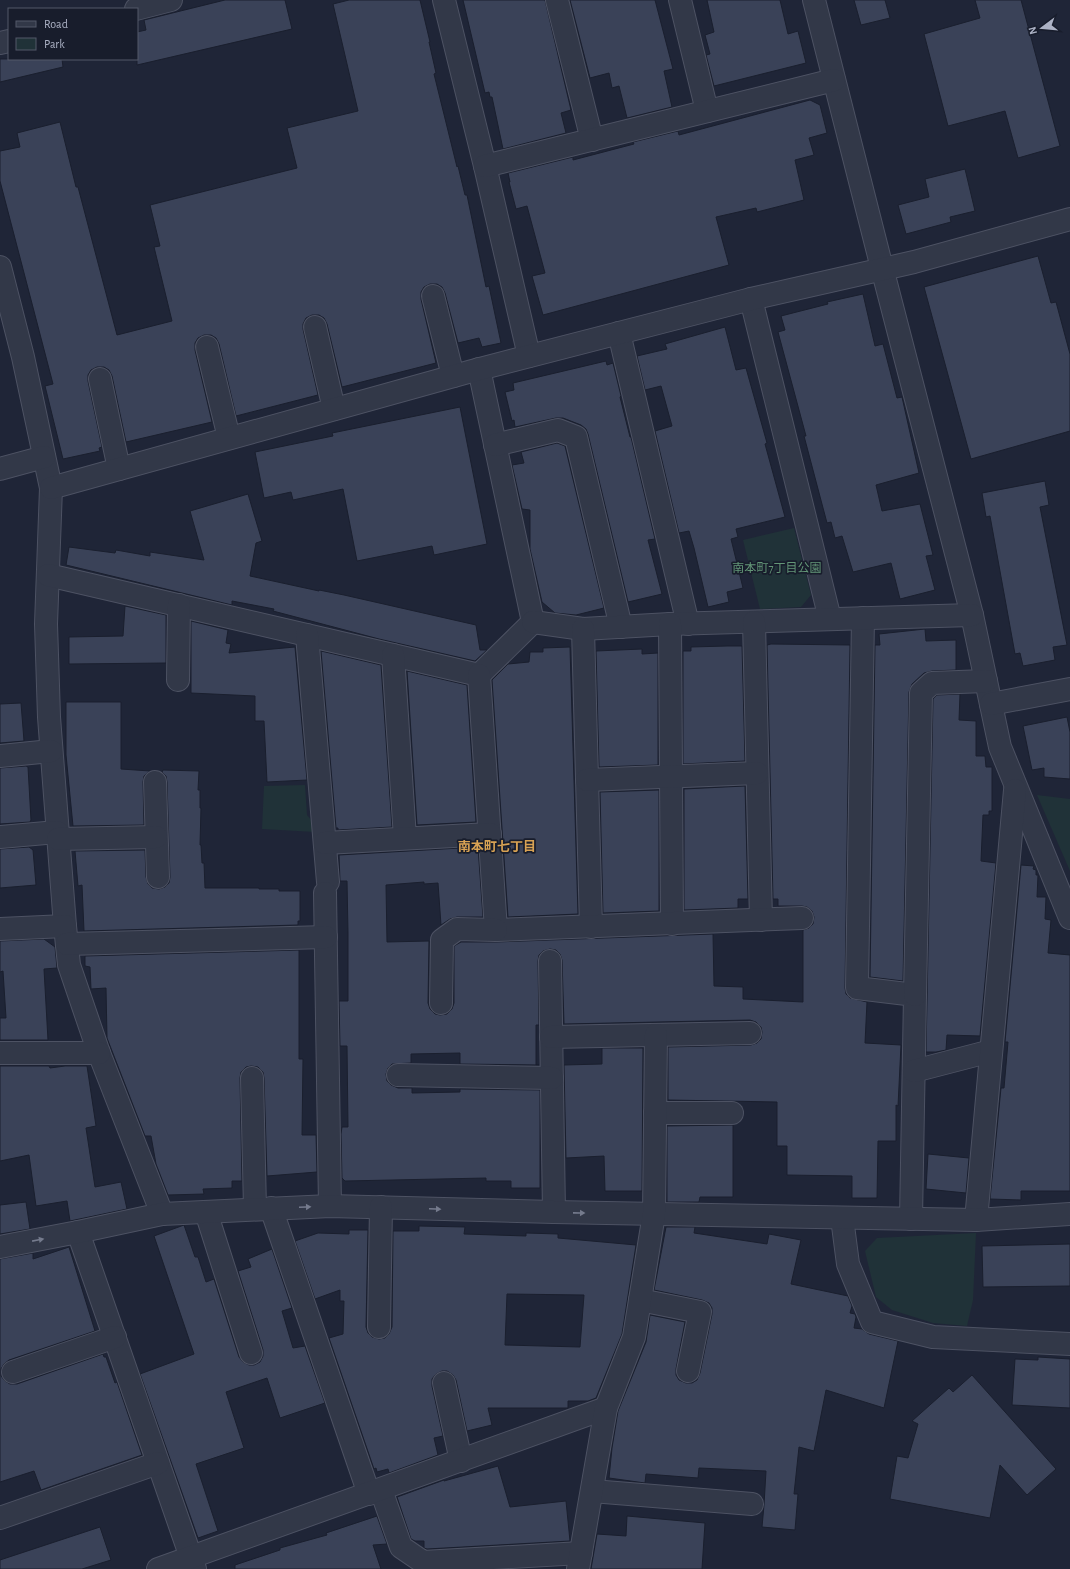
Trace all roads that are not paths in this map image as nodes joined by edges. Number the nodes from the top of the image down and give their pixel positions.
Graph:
1 (171, 0) edge
2 (444, 0) edge
3 (557, 0) edge
4 (680, 0) edge
5 (814, 0) edge
6 (138, 8) edge
7 (834, 80) junction
8 (707, 111) junction
9 (592, 140) junction
10 (485, 166) junction
11 (1070, 218) edge
12 (0, 267) edge
13 (882, 268) junction
14 (433, 296) dead end
15 (751, 299) junction
16 (315, 327) dead end
17 (620, 333) junction
18 (207, 347) dead end
19 (529, 356) junction
20 (479, 369) junction
21 (453, 376) junction
22 (100, 379) dead end
23 (334, 410) junction
24 (229, 438) junction
25 (495, 445) junction
26 (44, 458) junction
27 (0, 469) edge
28 (119, 469) junction
29 (51, 488) junction
30 (48, 575) junction
31 (178, 606) junction
32 (972, 614) junction
33 (863, 618) junction
34 (830, 619) junction
35 (533, 622) junction
36 (754, 622) junction
37 (679, 624) junction
38 (621, 627) junction
39 (584, 629) junction
40 (307, 635) junction
41 (393, 655) junction
42 (479, 674) junction
43 (178, 680) dead end
44 (986, 681) junction
45 (1070, 689) edge
46 (991, 704) junction
47 (51, 751) junction
48 (0, 756) edge
49 (757, 773) junction
50 (670, 777) junction
51 (587, 780) junction
52 (155, 782) dead end
53 (1015, 787) junction
54 (490, 834) junction
55 (58, 836) junction
56 (0, 837) edge
57 (156, 837) junction
58 (405, 838) junction
59 (325, 843) junction
60 (158, 877) dead end
61 (802, 918) dead end
62 (1070, 918) edge
63 (761, 920) junction
64 (672, 924) junction
65 (591, 927) junction
66 (0, 929) edge
67 (496, 930) junction
68 (66, 935) junction
69 (326, 937) junction
70 (550, 960) dead end
71 (915, 996) junction
72 (440, 1003) dead end
73 (750, 1033) dead end
74 (656, 1034) junction
75 (551, 1037) junction
76 (991, 1051) junction
77 (0, 1053) edge
78 (99, 1053) junction
79 (914, 1071) junction
80 (398, 1075) dead end
81 (252, 1078) dead end
82 (552, 1078) junction
83 (655, 1113) junction
84 (732, 1113) dead end
85 (330, 1206) junction
86 (381, 1208) junction
87 (263, 1209) junction
88 (206, 1212) junction
89 (554, 1212) junction
90 (162, 1214) junction
91 (654, 1214) junction
92 (1070, 1214) edge
93 (842, 1218) junction
94 (910, 1219) junction
95 (976, 1220) junction
96 (78, 1232) junction
97 (0, 1247) edge
98 (640, 1300) junction
99 (379, 1327) dead end
100 (115, 1337) junction
101 (1070, 1344) edge
102 (251, 1352) dead end
103 (688, 1371) dead end
104 (13, 1372) dead end
105 (444, 1383) dead end
106 (606, 1408) junction
107 (461, 1461) junction
108 (158, 1463) junction
109 (592, 1491) junction
110 (375, 1492) junction
111 (752, 1504) dead end
112 (0, 1518) edge
113 (580, 1561) edge
114 (193, 1564) edge
115 (158, 1569) edge

1 - 6 street
2 - 10 street
3 - 9 street
4 - 8 street
5 - 7 street
7 - 8 street
7 - 13 street
8 - 9 street
9 - 10 street
10 - 19 street
11 - 13 street
12 - 26 street
13 - 15 street
13 - 32 street
14 - 21 street
15 - 17 street
15 - 34 street
16 - 23 street
17 - 19 street
17 - 37 street
18 - 24 street
19 - 20 street
20 - 21 street
20 - 25 street
21 - 23 street
22 - 28 street
23 - 24 street
24 - 28 street
25 - 35 street
25 - 38 street
26 - 27 street
26 - 29 street
28 - 29 street
29 - 30 street
30 - 31 street
30 - 47 street
31 - 40 street
31 - 43 street
32 - 33 street
32 - 44 street
33 - 34 street
33 - 71 street
34 - 36 street
35 - 39 street
35 - 42 street
36 - 37 street
36 - 49 street
37 - 38 street
37 - 50 street
38 - 39 street
39 - 51 street
40 - 41 street
40 - 59 street
41 - 42 street
41 - 58 street
42 - 54 street
44 - 46 street
44 - 71 street
45 - 46 street
46 - 53 street
47 - 48 street
47 - 55 street
49 - 50 street
49 - 63 street
50 - 51 street
50 - 64 street
51 - 65 street
52 - 57 street
53 - 62 street
53 - 76 street
54 - 58 street
54 - 67 street
55 - 56 street
55 - 57 street
55 - 68 street
57 - 60 street
58 - 59 street
59 - 69 street
61 - 63 street
63 - 64 street
64 - 65 street
65 - 67 street
66 - 68 street
67 - 72 street
68 - 69 street
68 - 78 street
69 - 85 street
70 - 75 street
71 - 79 street
73 - 74 street
74 - 75 street
74 - 83 street
75 - 82 street
76 - 79 street
76 - 95 street
77 - 78 street
78 - 90 street
79 - 94 street
80 - 82 street
81 - 87 street
82 - 89 street
83 - 84 street
83 - 91 street
85 - 86 street
87 -> 85 street
86 -> 89 street
86 - 99 street
87 - 88 street
87 - 110 street
88 - 90 street
88 - 102 street
89 -> 91 street
90 - 96 street
91 - 93 street
91 - 98 street
92 - 95 street
93 - 94 street
93 - 101 street
94 - 95 street
97 -> 96 street
96 - 100 street
98 - 103 street
98 - 106 street
100 - 104 street
100 - 108 street
105 - 107 street
106 - 107 street
106 - 109 street
107 - 110 street
108 - 112 street
108 - 114 street
109 - 111 street
109 - 113 street
110 - 113 street
110 - 114 street
114 - 115 street

